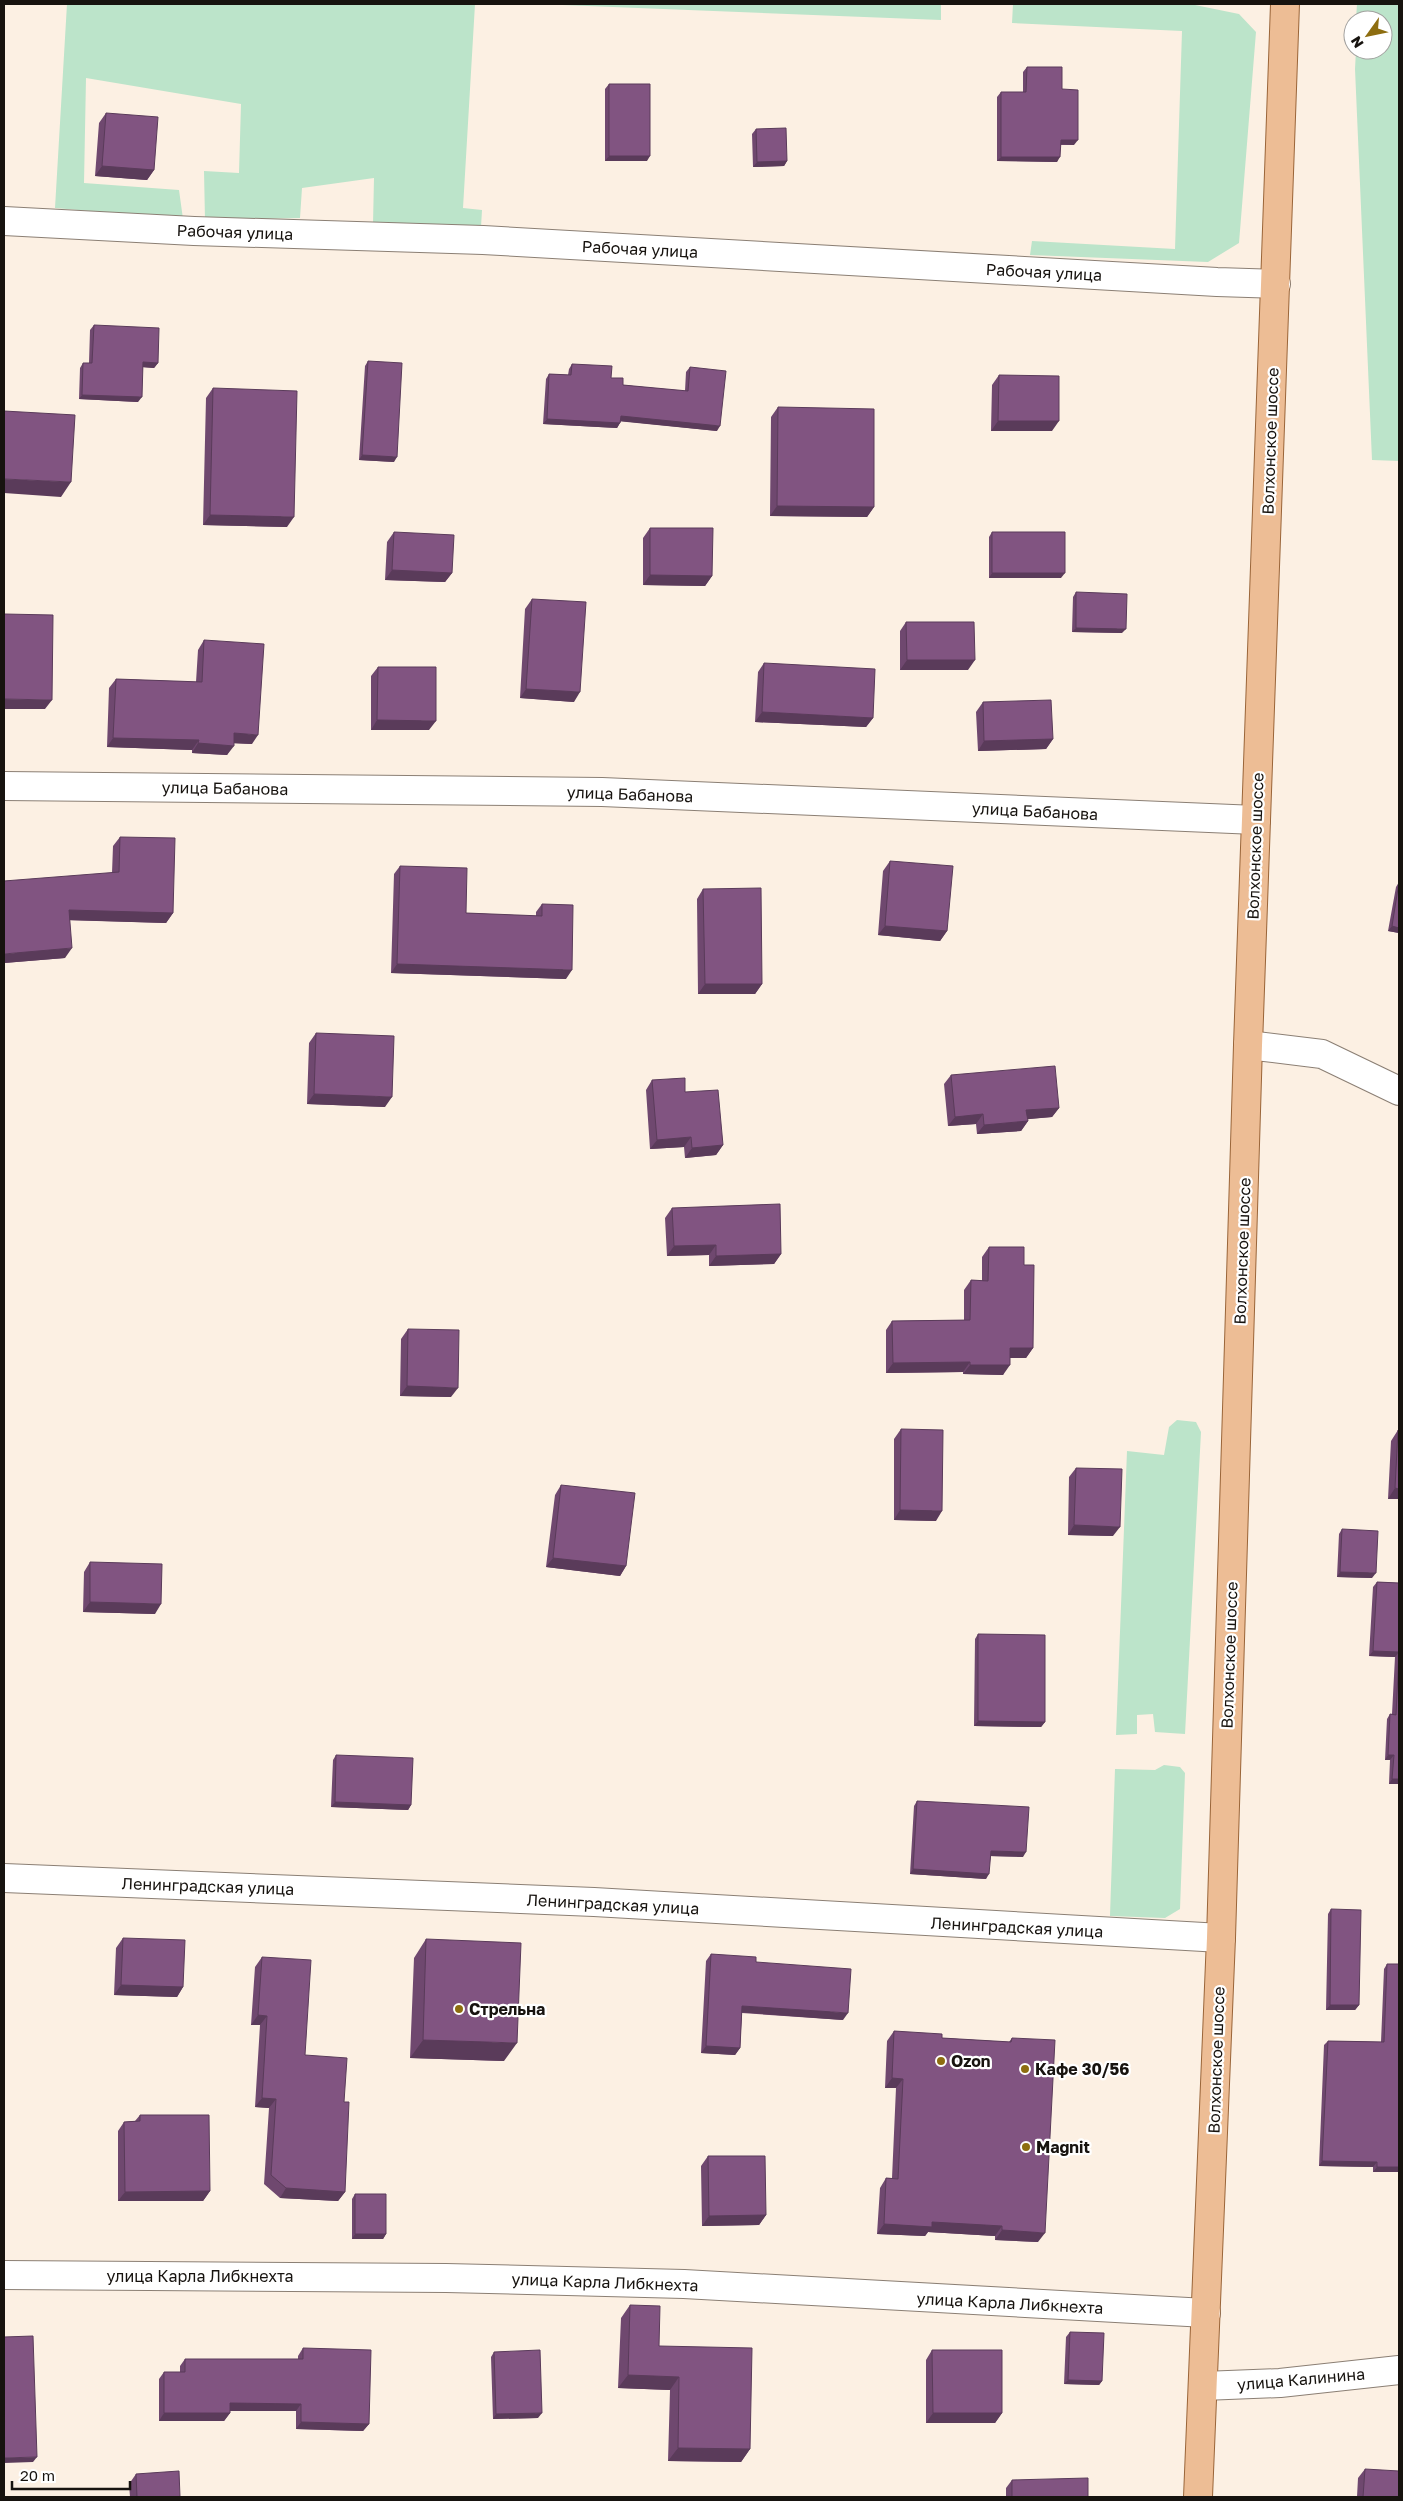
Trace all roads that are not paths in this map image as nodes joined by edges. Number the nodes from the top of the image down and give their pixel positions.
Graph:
1 (1285, 4) edge
2 (4, 221) edge
3 (1276, 284) junction
4 (4, 786) edge
5 (1256, 820) junction
6 (1248, 1045) junction
7 (1399, 1091) edge
8 (4, 1878) edge
9 (1221, 1938) junction
10 (4, 2275) edge
11 (1206, 2313) junction
12 (1399, 2370) edge
13 (1203, 2386) junction
14 (1198, 2497) edge

1 - 3 main road, Волхонское шоссе
2 - 3 street, Рабочая улица
3 - 5 main road, Волхонское шоссе
4 - 5 street, улица Бабанова
5 - 6 main road, Волхонское шоссе
6 - 7 street
6 - 9 main road, Волхонское шоссе
8 - 9 street, Ленинградская улица
9 - 11 main road, Волхонское шоссе
10 - 11 street, улица Карла Либкнехта
11 - 13 main road, Волхонское шоссе
12 - 13 street, улица Калинина
13 - 14 main road, Волхонское шоссе

